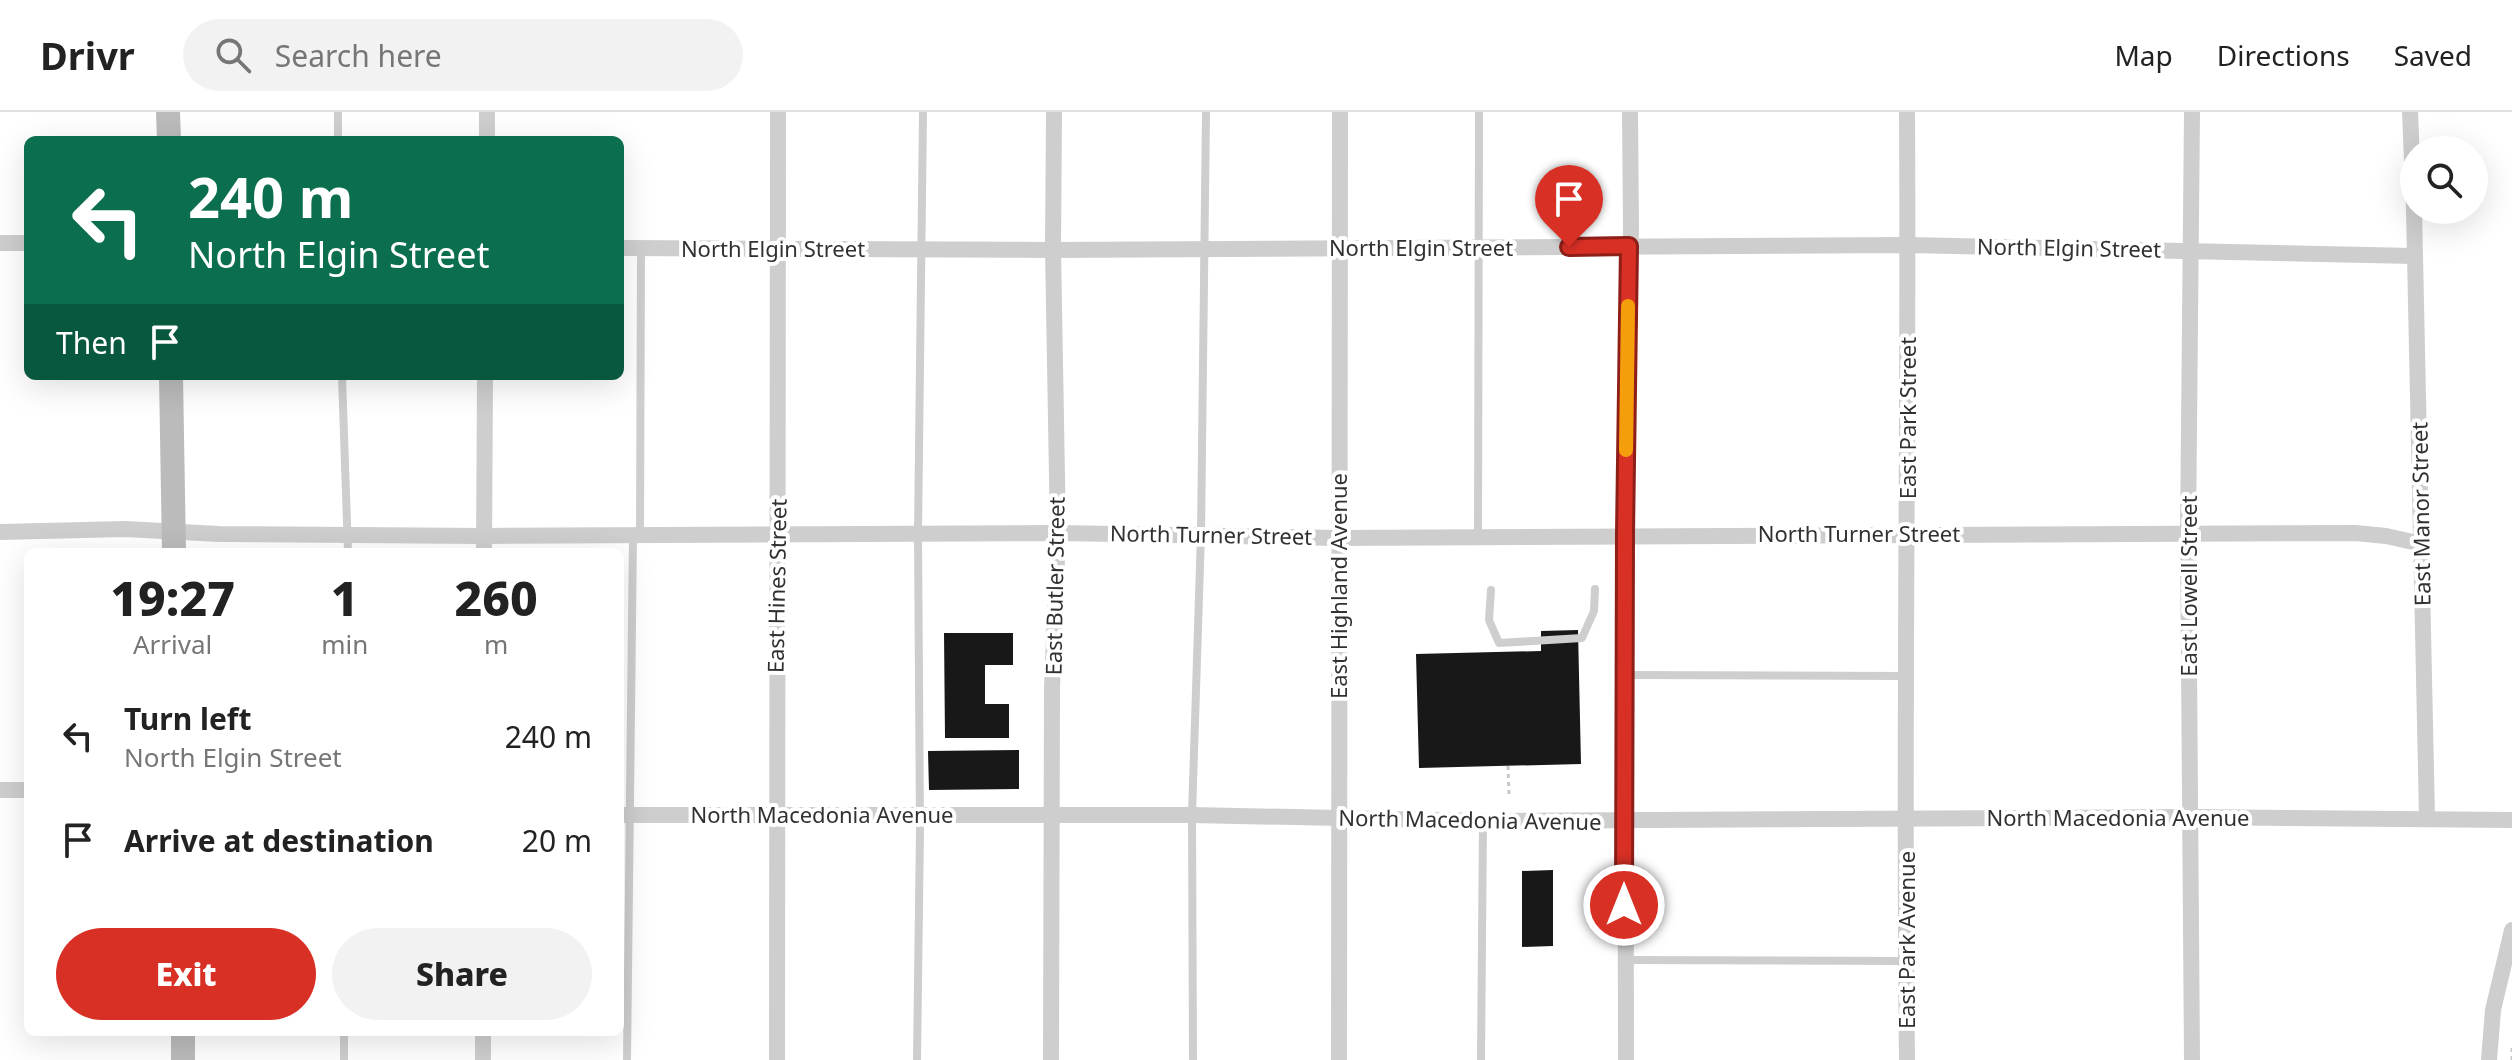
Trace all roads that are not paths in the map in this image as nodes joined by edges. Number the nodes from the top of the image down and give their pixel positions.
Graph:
1 (168, 112) edge
2 (338, 112) edge
3 (487, 112) edge
4 (778, 112) edge
5 (923, 112) edge
6 (1054, 112) edge
7 (1206, 112) edge
8 (1340, 112) edge
9 (1479, 112) edge
10 (1630, 112) edge
11 (1907, 112) edge
12 (2192, 112) edge
13 (2410, 112) edge
14 (169, 136) edge
15 (338, 136) edge
16 (487, 136) edge
17 (2411, 136) edge
18 (2414, 224) edge
19 (0, 243) edge
20 (24, 243) edge
21 (1909, 245) junction
22 (1629, 246) junction
23 (624, 248) edge
24 (641, 248) junction
25 (1341, 248) junction
26 (1480, 248) junction
27 (777, 249) junction
28 (922, 249) junction
29 (1203, 249) junction
30 (1053, 250) junction
31 (2193, 252) junction
32 (2414, 256) junction
33 (171, 380) edge
34 (342, 380) edge
35 (485, 380) edge
36 (0, 532) edge
37 (1058, 533) junction
38 (2188, 533) junction
39 (349, 534) junction
40 (918, 534) junction
41 (1201, 534) junction
42 (1625, 534) junction
43 (1908, 534) junction
44 (637, 536) junction
45 (779, 536) junction
46 (1478, 536) junction
47 (1339, 538) junction
48 (174, 541) edge
49 (484, 544) edge
50 (2422, 544) junction
51 (348, 548) edge
52 (1595, 589) dead end
53 (1491, 590) dead end
54 (1626, 675) junction
55 (1905, 676) junction
56 (0, 790) edge
57 (24, 790) edge
58 (777, 814) junction
59 (920, 814) junction
60 (625, 815) edge
61 (1053, 815) junction
62 (1192, 815) junction
63 (2190, 817) junction
64 (2427, 817) junction
65 (1339, 819) junction
66 (1907, 819) junction
67 (2512, 820) edge
68 (1483, 821) junction
69 (1624, 821) junction
70 (2512, 930) edge
71 (1624, 960) junction
72 (1906, 961) junction
73 (183, 1036) edge
74 (344, 1036) edge
75 (483, 1036) edge
76 (183, 1060) edge
77 (344, 1060) edge
78 (483, 1060) edge
79 (627, 1060) edge
80 (777, 1060) edge
81 (917, 1060) edge
82 (1051, 1060) edge
83 (1193, 1060) edge
84 (1339, 1060) edge
85 (1481, 1060) edge
86 (1626, 1060) edge
87 (1907, 1060) edge
88 (2192, 1060) edge
89 (2489, 1060) edge

1 - 14 street
2 - 15 lane
3 - 16 street
4 - 27 street, East Hines Street
5 - 28 lane
6 - 30 street, East Butler Street
7 - 29 lane
8 - 25 street, East Highland Avenue
9 - 26 lane
10 - 22 street
11 - 21 street, East Park Street
12 - 31 street, East Lowell Street
13 - 17 street, East Manor Street
18 - 32 street, East Manor Street
19 - 20 street
21 - 22 street, North Elgin Street
21 - 31 street, North Elgin Street
21 - 43 street, East Park Street
22 - 26 street, North Elgin Street
22 - 42 street
23 - 24 street, North Elgin Street
24 - 27 street, North Elgin Street
24 - 44 lane
25 - 26 street, North Elgin Street
25 - 29 street, North Elgin Street
25 - 47 street, East Highland Avenue
26 - 46 lane
27 - 28 street, North Elgin Street
27 - 45 street, East Hines Street
28 - 30 street, North Elgin Street
28 - 40 lane
29 - 30 street, North Elgin Street
29 - 41 lane
30 - 37 street, East Butler Street
31 - 32 street, North Elgin Street
31 - 38 street, East Lowell Street
32 - 50 street, East Manor Street
33 - 48 street
34 - 39 lane
35 - 49 street
36 - 48 street, North Turner Street
37 - 40 street, North Turner Street
37 - 41 street, North Turner Street
37 - 61 street, East Butler Street
38 - 43 street, North Turner Street
38 - 50 street, North Turner Street
38 - 63 street, East Lowell Street
39 - 48 street, North Turner Street
39 - 49 street, North Turner Street
39 - 51 lane
40 - 45 street, North Turner Street
40 - 59 lane
41 - 47 street, North Turner Street
41 - 62 lane
42 - 43 street, North Turner Street
42 - 46 street, North Turner Street
42 - 54 street
43 - 55 street, East Park Street
44 - 45 street, North Turner Street
44 - 49 street, North Turner Street
44 - 60 lane
45 - 58 street, East Hines Street
46 - 47 street, North Turner Street
47 - 65 street, East Highland Avenue
50 - 64 street, East Manor Street
52 - 53 lane
54 - 55 lane
54 - 69 street
55 - 66 street, East Park Street
56 - 57 street
58 - 59 street, North Macedonia Avenue
58 - 60 street, North Macedonia Avenue
58 - 80 street, East Hines Street
59 - 61 street, North Macedonia Avenue
59 - 81 lane
60 - 79 lane
61 - 62 street, North Macedonia Avenue
61 - 82 street, East Butler Street
62 - 65 street, North Macedonia Avenue
62 - 83 lane
63 - 64 street, North Macedonia Avenue
63 - 66 street, North Macedonia Avenue
63 - 88 street, East Lowell Street
64 - 67 street, North Macedonia Avenue
65 - 68 street, North Macedonia Avenue
65 - 84 street, East Highland Avenue
66 - 69 street, North Macedonia Avenue
66 - 72 street, East Park Avenue
68 - 69 street, North Macedonia Avenue
68 - 85 lane
69 - 71 street
70 - 89 street
71 - 72 lane
71 - 86 street
72 - 87 street, East Park Avenue
73 - 76 street
74 - 77 lane
75 - 78 street

